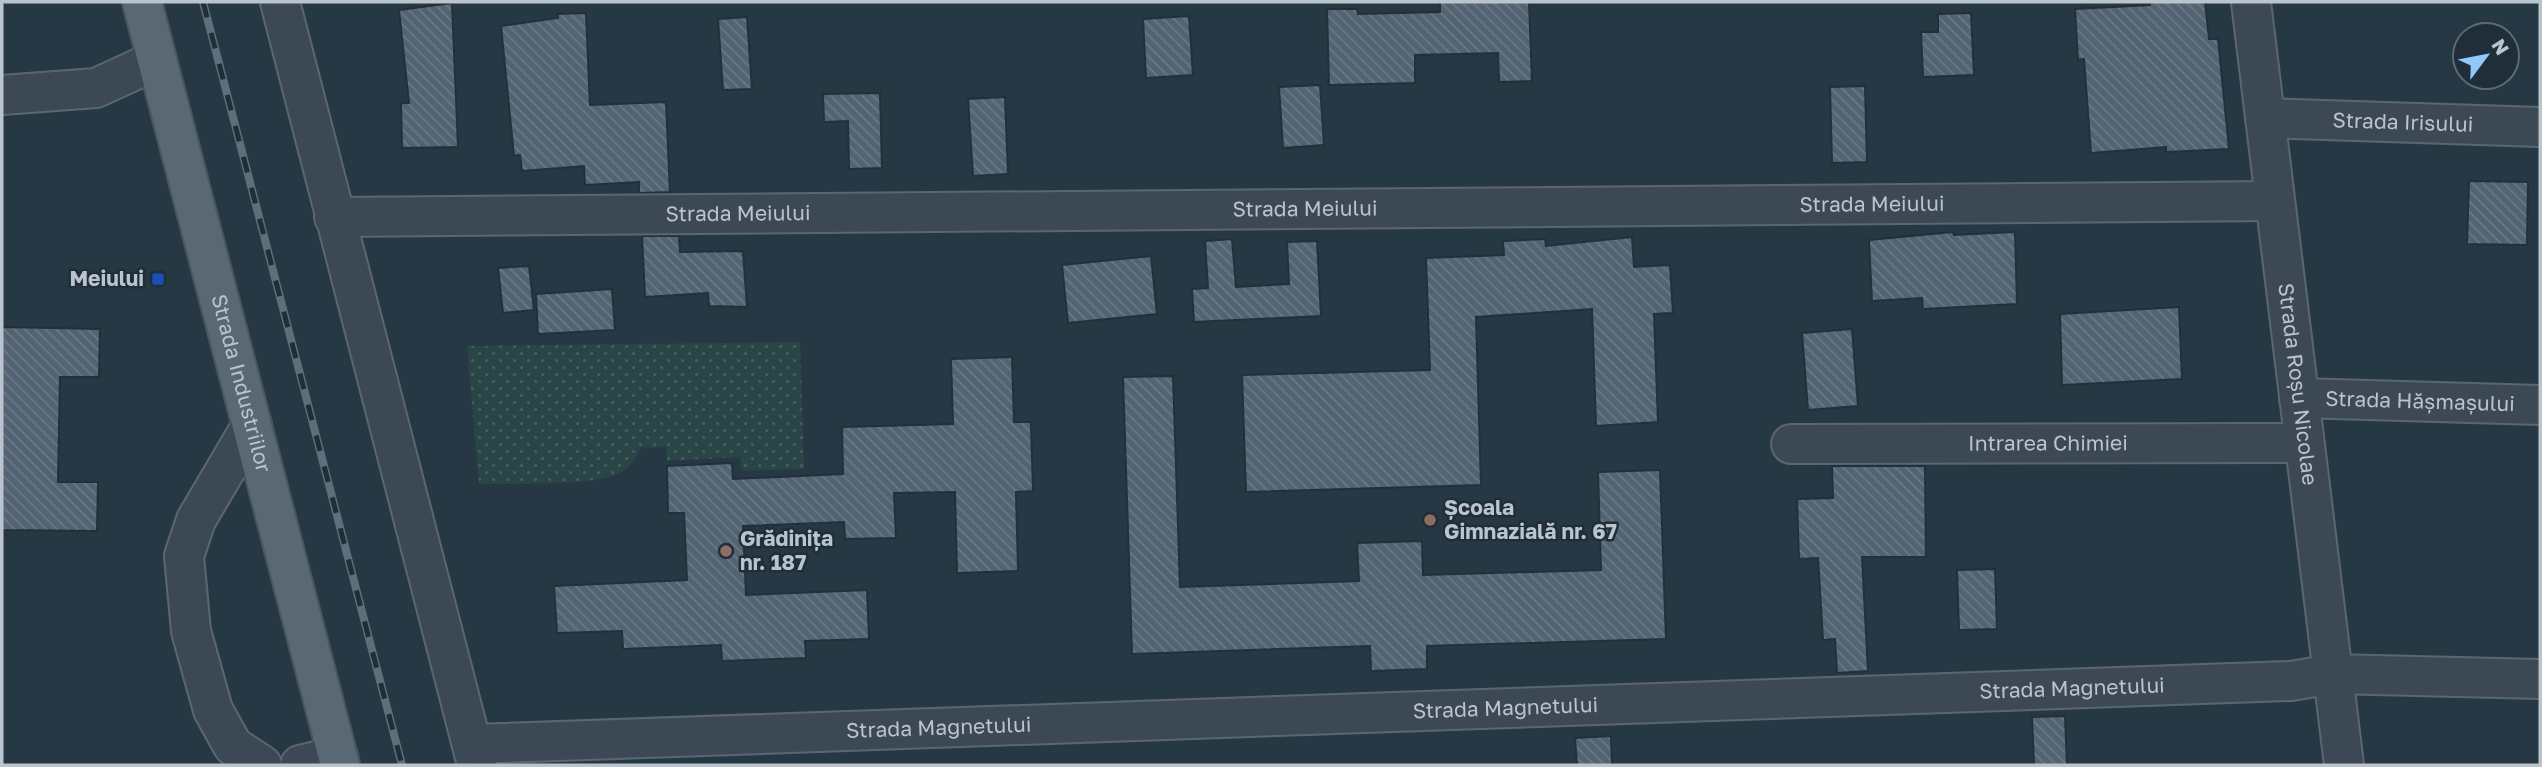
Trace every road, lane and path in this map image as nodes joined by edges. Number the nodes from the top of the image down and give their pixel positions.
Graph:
1 (142, 2) edge
2 (280, 2) edge
3 (2251, 2) edge
4 (157, 60) junction
5 (2, 95) edge
6 (2265, 118) junction
7 (2540, 127) edge
8 (2275, 201) junction
9 (334, 217) junction
10 (2299, 398) junction
11 (2540, 405) edge
12 (252, 425) junction
13 (2304, 443) junction
14 (1791, 444) dead end
15 (2333, 674) junction
16 (2540, 679) edge
17 (474, 755) edge
18 (339, 761) edge
19 (262, 765) edge
20 (300, 765) edge
21 (2344, 765) edge

1 - 4 main road, Strada Industriilor
2 - 9 street
3 - 6 street, Strada Roșu Nicolae
4 - 5 street
4 - 12 main road, Strada Industriilor
6 - 7 street, Strada Irisului
6 - 8 street, Strada Roșu Nicolae
8 - 9 street, Strada Meiului
8 - 10 street, Strada Roșu Nicolae
9 - 17 street
10 - 11 street, Strada Hășmașului
10 - 13 street, Strada Roșu Nicolae
12 - 18 main road, Strada Industriilor
12 - 19 street
13 - 14 street, Intrarea Chimiei
13 - 15 street, Strada Roșu Nicolae
15 - 16 street, Strada Magnetului
15 - 17 street, Strada Magnetului
15 - 21 street, Strada Roșu Nicolae
18 - 20 street

